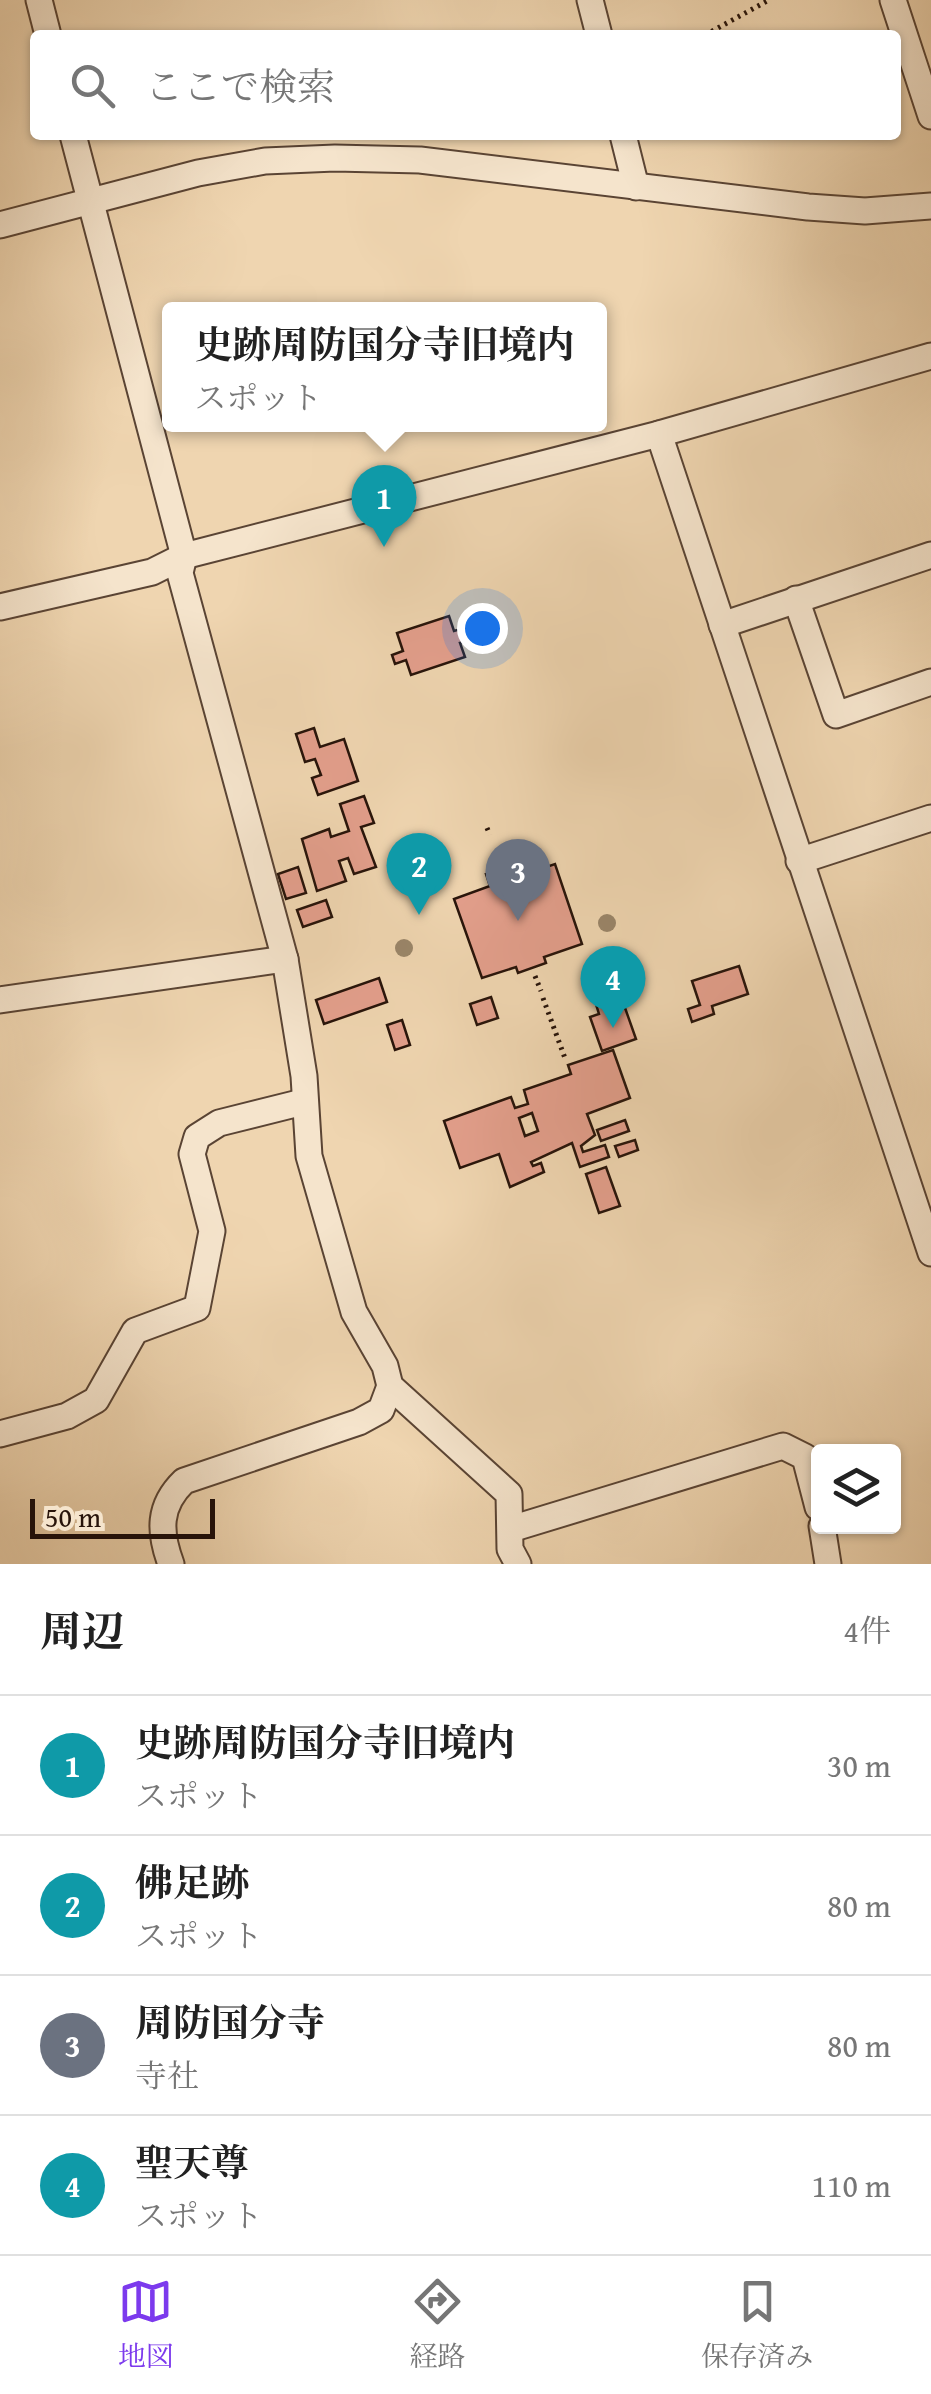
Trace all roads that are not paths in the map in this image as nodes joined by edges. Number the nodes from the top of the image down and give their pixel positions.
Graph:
1 (39, 0) edge
2 (590, 0) edge
3 (893, 0) edge
4 (47, 30) edge
5 (598, 30) edge
6 (931, 116) edge
7 (74, 140) edge
8 (625, 140) edge
9 (636, 187) junction
10 (90, 200) junction
11 (931, 206) edge
12 (0, 225) edge
13 (931, 356) edge
14 (659, 434) junction
15 (931, 555) edge
16 (184, 556) junction
17 (796, 599) junction
18 (0, 608) edge
19 (722, 625) junction
20 (931, 682) edge
21 (931, 818) edge
22 (799, 861) junction
23 (285, 959) junction
24 (0, 1000) edge
25 (303, 1102) junction
26 (931, 1253) edge
27 (390, 1386) junction
28 (0, 1434) edge
29 (811, 1481) edge
30 (512, 1529) junction
31 (823, 1534) edge
32 (171, 1564) edge
33 (518, 1564) edge
34 (828, 1564) edge

1 - 4 street
2 - 5 street
3 - 6 street
7 - 10 street
8 - 9 street
9 - 10 street
9 - 11 street
10 - 12 street
10 - 16 street
13 - 14 street
14 - 16 street
14 - 19 street
15 - 17 street
16 - 18 street
16 - 23 street
17 - 19 street
17 - 20 street
19 - 22 street
21 - 22 street
22 - 26 street
23 - 24 street
23 - 25 street
25 - 27 street
25 - 28 street
27 - 30 street
27 - 32 street
29 - 30 street
30 - 33 street
31 - 34 street

